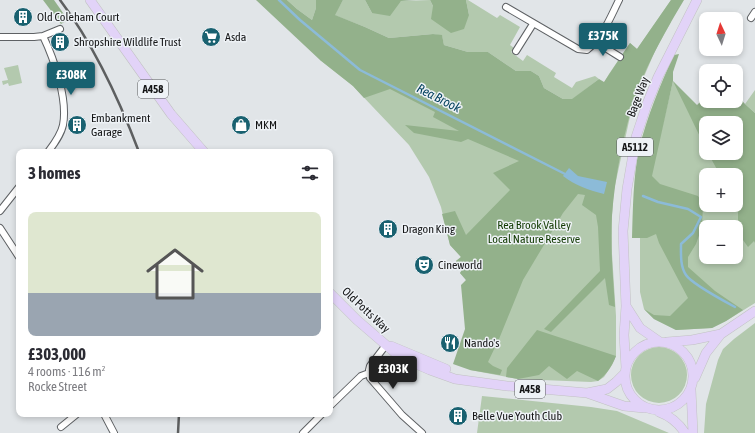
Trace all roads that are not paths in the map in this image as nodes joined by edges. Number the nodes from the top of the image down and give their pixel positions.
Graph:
1 (90, 0) edge
2 (619, 0) edge
3 (697, 0) edge
4 (506, 7) dead end
5 (755, 12) edge
6 (751, 18) dead end
7 (533, 24) junction
8 (60, 29) dead end
9 (43, 36) junction
10 (0, 37) edge
11 (596, 42) junction
12 (516, 51) dead end
13 (620, 58) dead end
14 (50, 149) edge
15 (201, 149) edge
16 (16, 191) edge
17 (0, 211) edge
18 (0, 228) edge
19 (16, 252) edge
20 (333, 296) edge
21 (626, 306) junction
22 (755, 311) edge
23 (721, 334) junction
24 (662, 342) junction
25 (386, 345) junction
26 (626, 370) junction
27 (369, 373) junction
28 (692, 386) junction
29 (587, 393) junction
30 (333, 403) edge
31 (651, 409) junction
32 (73, 417) edge
33 (106, 417) edge
34 (319, 417) edge
35 (61, 427) dead end
36 (114, 433) edge
37 (303, 433) edge
38 (422, 433) edge
39 (685, 433) edge
40 (693, 433) edge

1 - 15 main road, A458
2 - 11 street
3 - 21 main road, Bage Way / A5112
4 - 7 street
5 - 6 street
7 - 11 street
7 - 12 street
8 - 9 street
9 - 10 street
9 - 14 street
11 - 13 street
16 - 17 street
18 - 19 street
20 - 25 main road, Old Potts Way / A458
21 - 24 main road
21 - 26 main road, Bage Way / A5112
22 - 23 main road, A458
23 - 24 main road, A458
23 - 28 main road, A458
24 - 26 main road, A458
24 - 28 main road
25 - 27 street
25 - 29 main road, Old Potts Way / A458
26 - 29 main road, Old Potts Way / A458
26 - 31 main road
27 - 30 street
27 - 38 street
28 - 31 main road, A458
28 - 40 main road
29 - 31 main road, Old Potts Way / A458
31 - 39 main road
32 - 35 street
33 - 36 street
34 - 37 street

